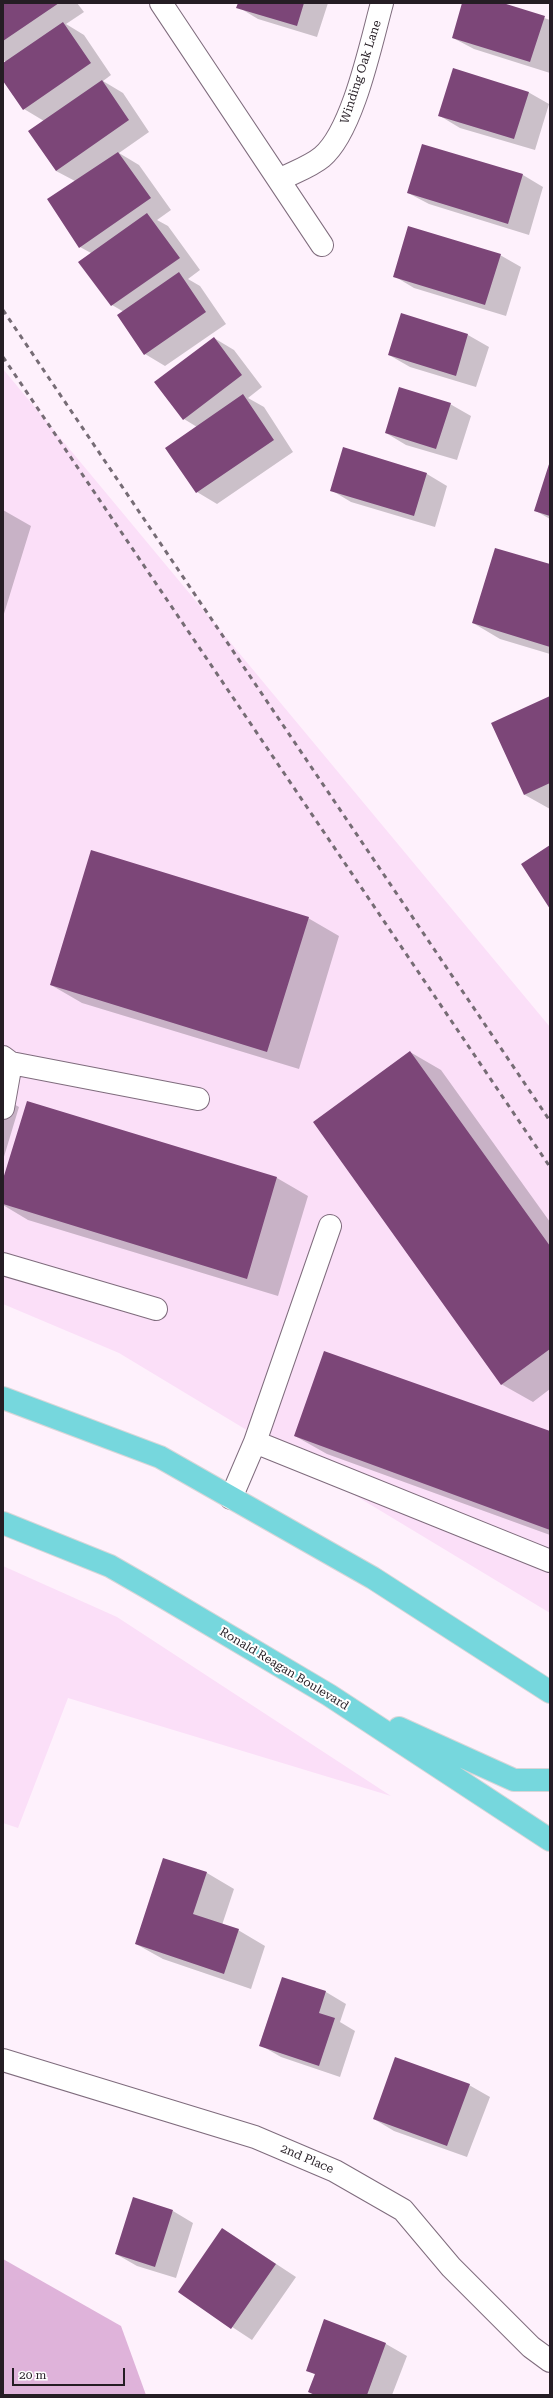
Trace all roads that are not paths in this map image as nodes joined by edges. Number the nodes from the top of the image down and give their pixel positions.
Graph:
1 (161, 3) edge
2 (382, 3) edge
3 (279, 180) junction
4 (322, 246) dead end
5 (7, 1060) edge
6 (198, 1099) dead end
7 (3, 1108) edge
8 (330, 1226) dead end
9 (3, 1264) edge
10 (156, 1309) dead end
11 (3, 1398) edge
12 (255, 1442) junction
13 (231, 1498) junction
14 (3, 1523) edge
15 (550, 1561) edge
16 (550, 1692) edge
17 (329, 1694) junction
18 (550, 1780) edge
19 (550, 1840) edge
20 (3, 2060) edge
21 (550, 2361) edge

1 - 3 street
2 - 3 street, Winding Oak Lane
3 - 4 street
5 - 6 street
5 - 7 street
8 - 12 street
9 - 10 street
11 - 13 main road
12 - 13 street
12 - 15 street
13 - 16 main road
14 - 17 main road, Ronald Reagan Boulevard
17 - 18 main road
17 - 19 main road, Ronald Reagan Boulevard
20 - 21 street, 2nd Place

